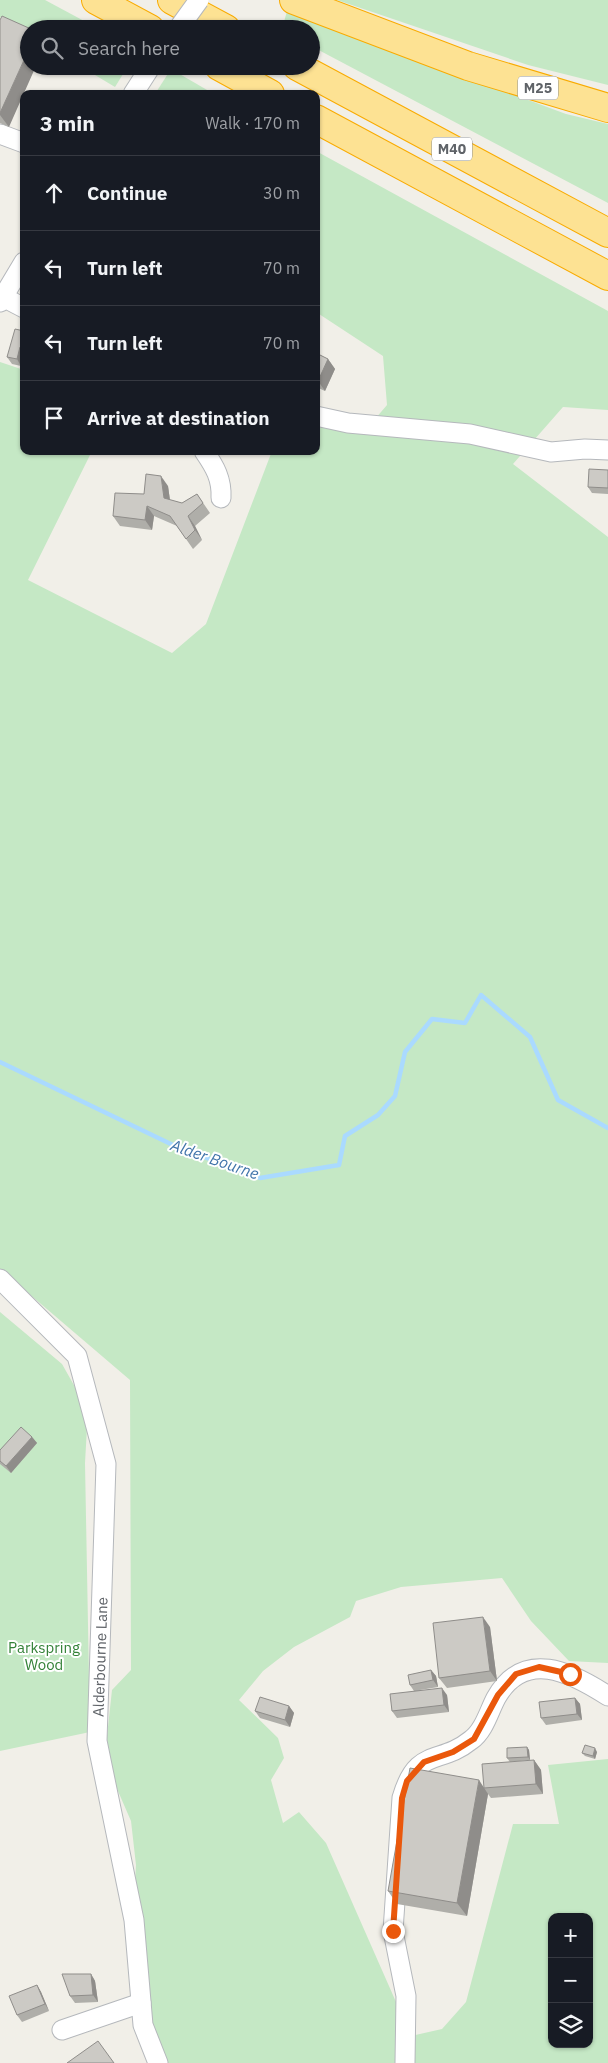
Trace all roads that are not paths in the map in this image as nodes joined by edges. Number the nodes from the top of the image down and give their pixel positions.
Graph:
1 (96, 0) edge
2 (172, 0) edge
3 (199, 0) edge
4 (294, 0) edge
5 (133, 20) edge
6 (185, 20) edge
7 (209, 20) edge
8 (235, 75) edge
9 (314, 75) edge
10 (263, 90) edge
11 (608, 108) edge
12 (320, 120) edge
13 (0, 134) edge
14 (20, 142) edge
15 (608, 232) edge
16 (20, 267) edge
17 (608, 276) edge
18 (3, 290) edge
19 (20, 305) edge
20 (320, 417) edge
21 (608, 450) edge
22 (207, 455) edge
23 (221, 498) dead end
24 (0, 1279) edge
25 (608, 1696) edge
26 (141, 2003) junction
27 (62, 2030) dead end
28 (158, 2063) edge
29 (405, 2063) edge

1 - 5 highway
2 - 7 highway
3 - 6 street, bridge
4 - 11 highway, M25
8 - 10 highway
9 - 15 highway, M40
12 - 17 highway, M40
13 - 14 street
16 - 18 street
18 - 19 street
20 - 21 street
22 - 23 street
24 - 26 street, Alderbourne Lane
25 - 29 street
26 - 27 street
26 - 28 street, Alderbourne Lane

